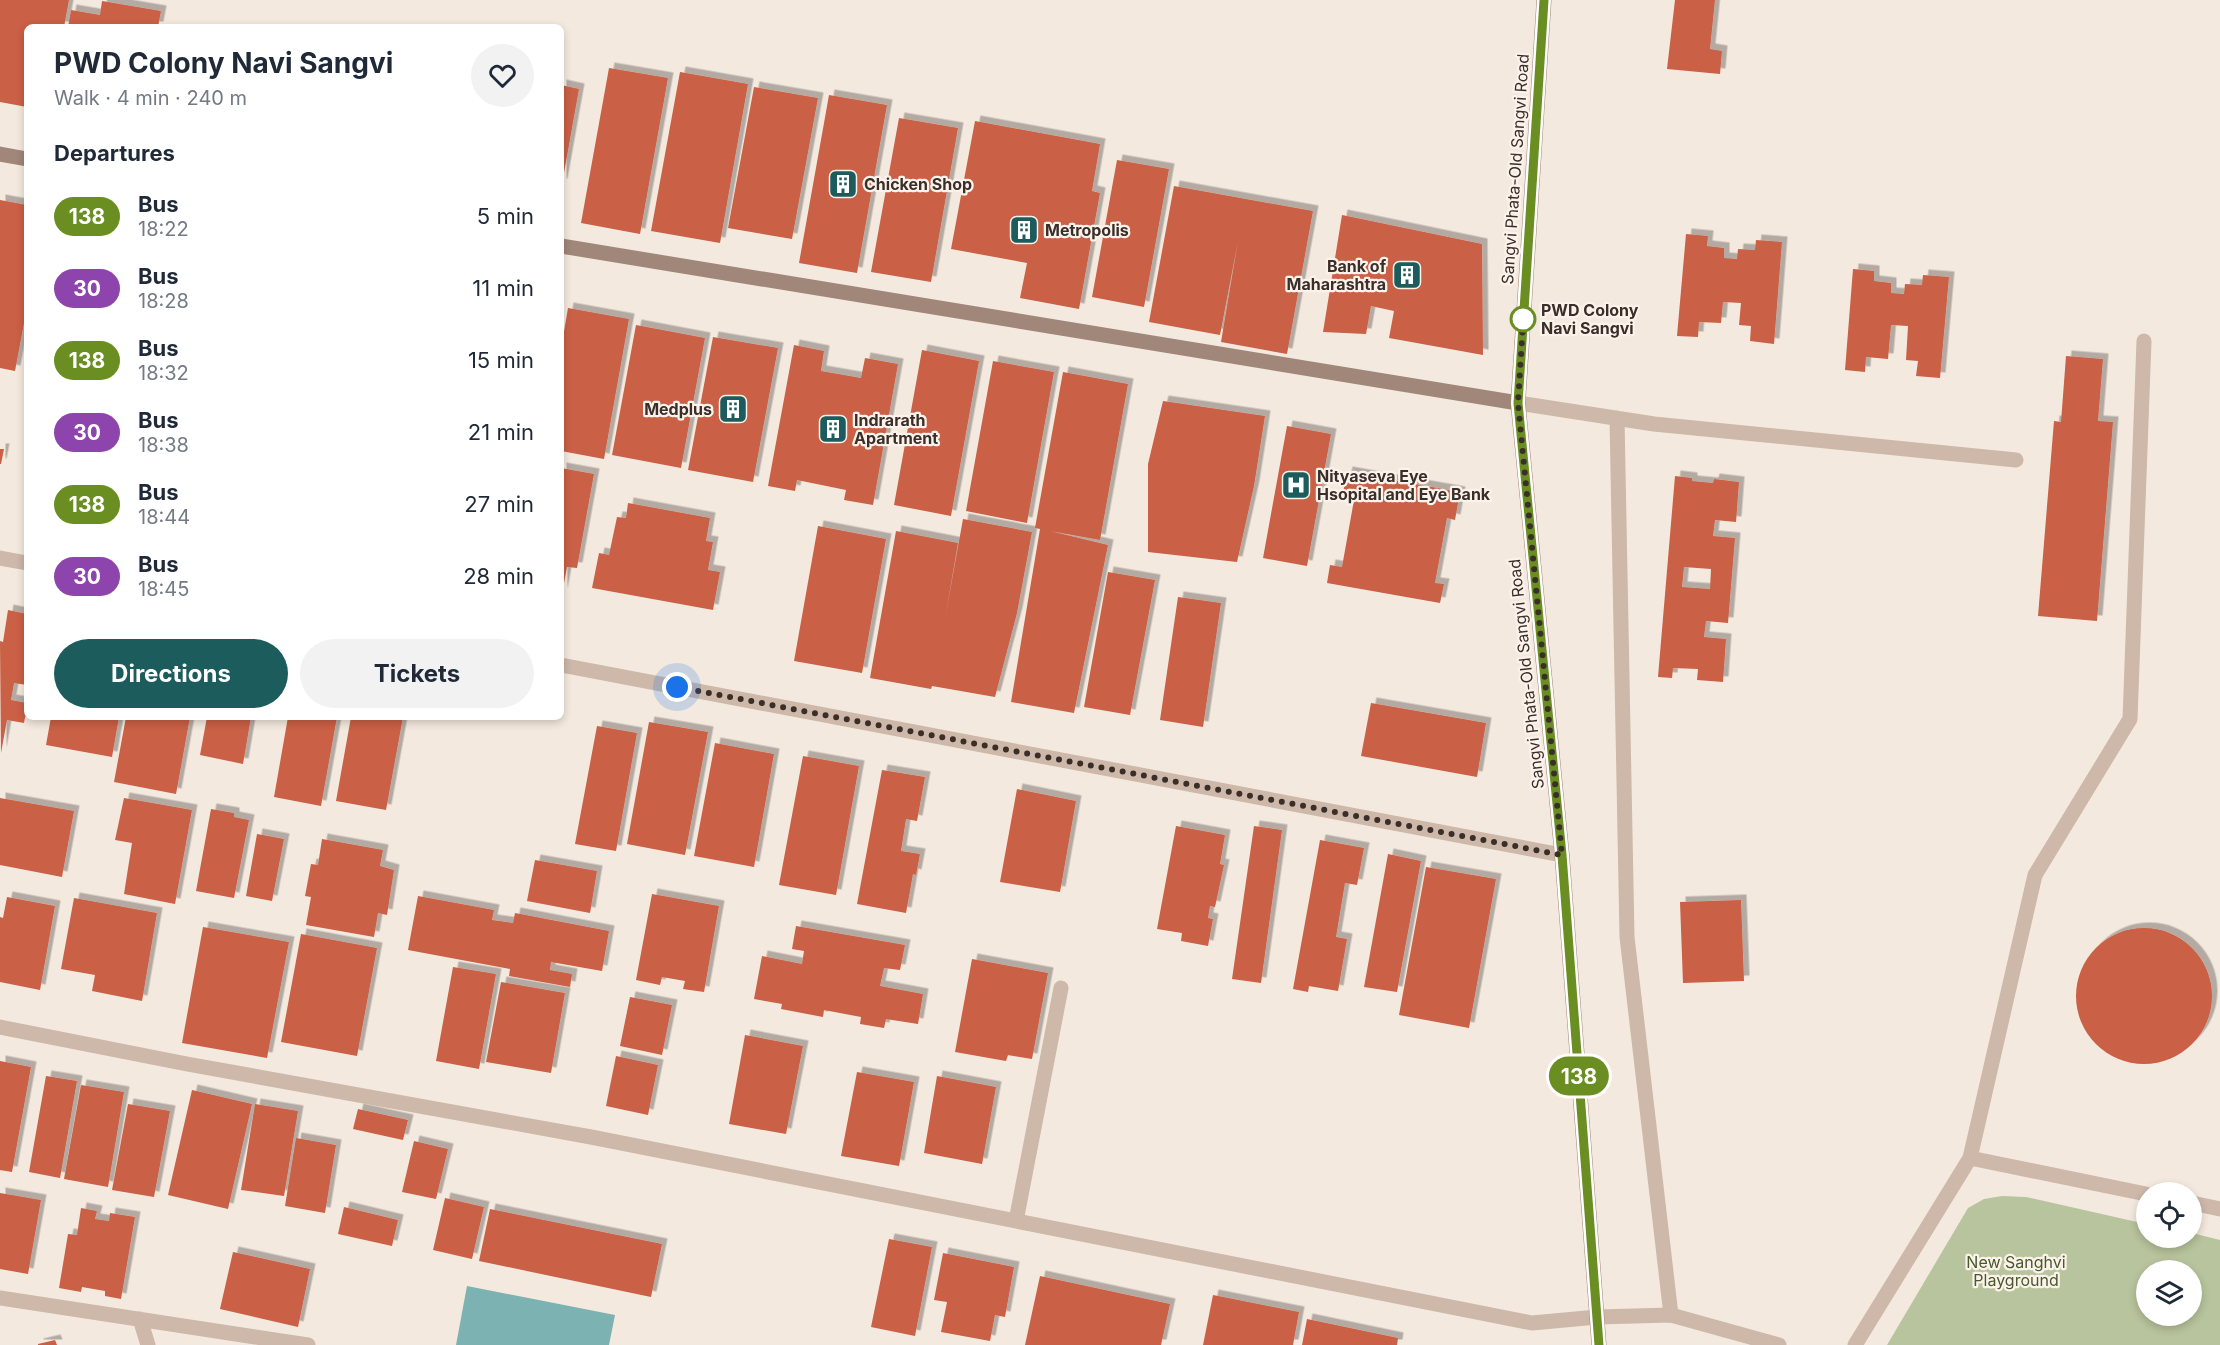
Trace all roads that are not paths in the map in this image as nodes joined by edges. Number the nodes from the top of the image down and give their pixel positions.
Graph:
1 (1544, 0) edge
2 (0, 154) edge
3 (24, 158) edge
4 (564, 246) edge
5 (2144, 341) dead end
6 (1518, 403) junction
7 (1617, 418) junction
8 (2016, 460) dead end
9 (0, 558) edge
10 (24, 562) edge
11 (564, 666) edge
12 (1562, 855) junction
13 (1061, 988) dead end
14 (0, 1027) edge
15 (1970, 1158) junction
16 (2136, 1192) edge
17 (2202, 1205) edge
18 (2220, 1209) edge
19 (1016, 1221) junction
20 (0, 1298) edge
21 (1671, 1315) junction
22 (1597, 1317) junction
23 (140, 1319) junction
24 (148, 1345) edge
25 (308, 1345) edge
26 (1599, 1345) edge
27 (1779, 1345) edge
28 (1855, 1345) edge

1 - 6 main road, Sangvi Phata-Old Sangvi Road
2 - 3 main road
4 - 6 main road
5 - 15 street
6 - 7 street
6 - 12 main road, Sangvi Phata-Old Sangvi Road
7 - 8 street
7 - 21 street
9 - 10 street
11 - 12 street
12 - 22 main road, Sangvi Phata-Old Sangvi Road
13 - 19 street
14 - 19 street
15 - 16 street
15 - 28 street
17 - 18 street
19 - 22 street
20 - 23 street
21 - 22 street
21 - 27 street
22 - 26 main road, Sangvi Phata-Old Sangvi Road
23 - 24 street
23 - 25 street

